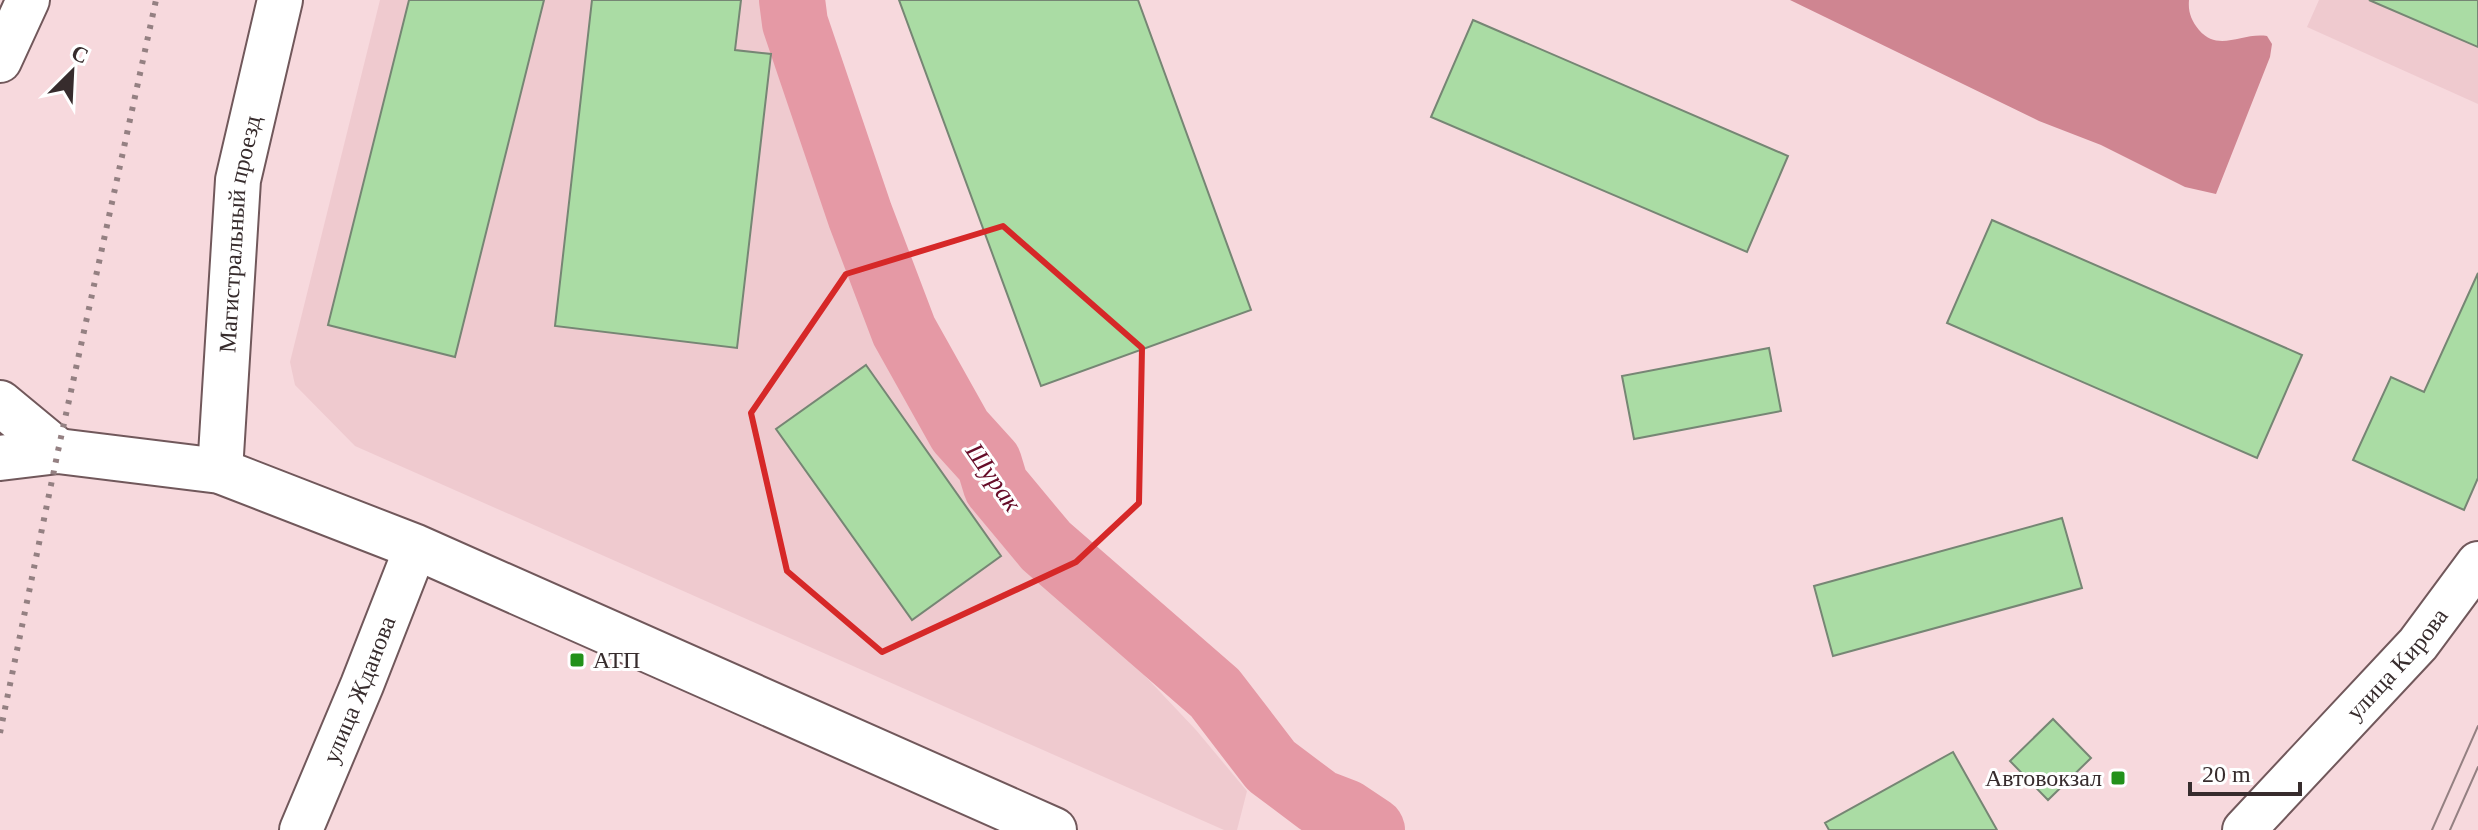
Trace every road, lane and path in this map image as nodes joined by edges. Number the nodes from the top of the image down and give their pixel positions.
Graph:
1 (28, 0) edge
2 (280, 0) edge
3 (0, 61) edge
4 (0, 403) edge
5 (58, 451) junction
6 (0, 458) edge
7 (220, 471) junction
8 (416, 547) junction
9 (2478, 563) edge
10 (2250, 827) edge
11 (301, 830) edge
12 (1054, 830) edge

1 - 3 street
2 - 7 main road, Магистральный проезд
4 - 5 main road
5 - 6 main road
5 - 7 main road
7 - 8 main road
8 - 11 street, улица Жданова
8 - 12 main road
9 - 10 street, улица Кирова

